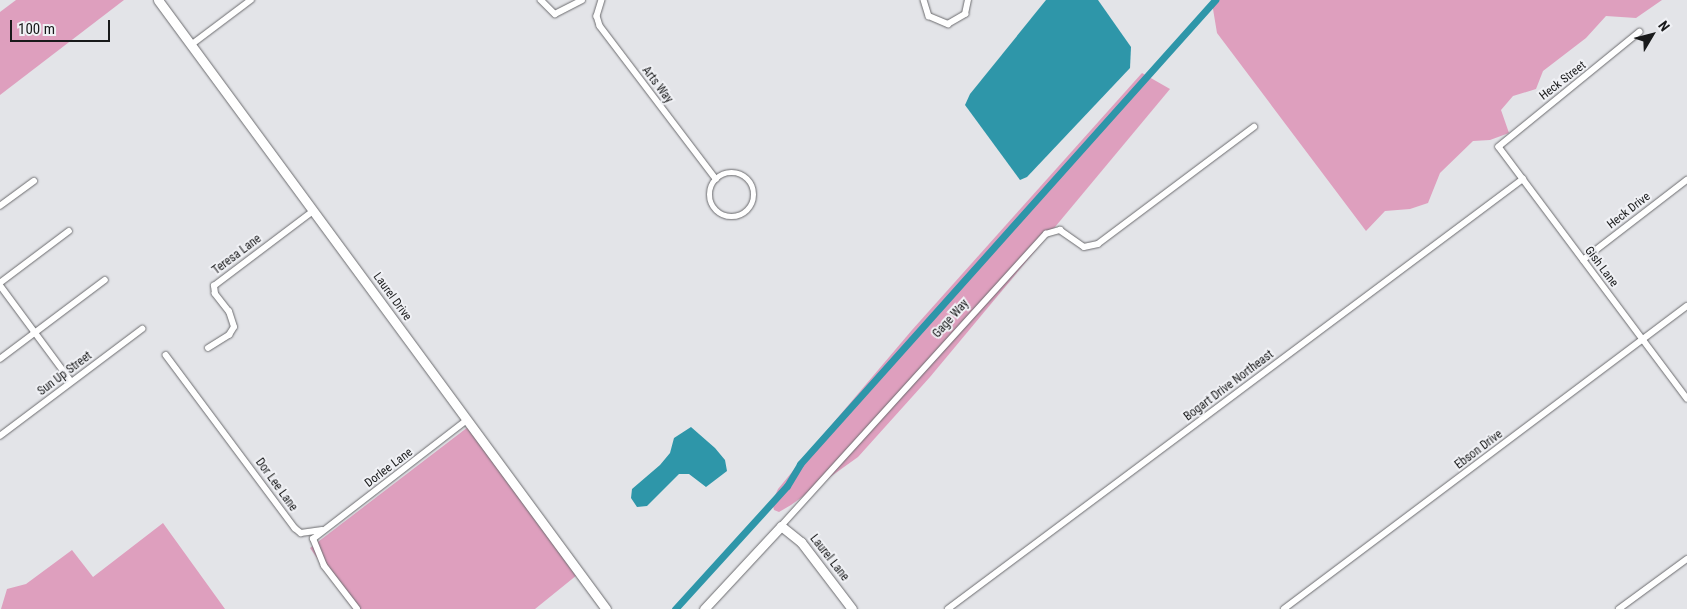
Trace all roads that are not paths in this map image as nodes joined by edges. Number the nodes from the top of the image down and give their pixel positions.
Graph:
1 (158, 0) edge
2 (251, 0) edge
3 (541, 0) edge
4 (582, 0) edge
5 (602, 0) edge
6 (924, 0) edge
7 (968, 0) edge
8 (1640, 32) dead end
9 (191, 45) junction
10 (1254, 127) dead end
11 (1499, 147) joint
12 (716, 179) junction
13 (1523, 179) junction
14 (1687, 180) edge
15 (34, 181) dead end
16 (0, 206) edge
17 (313, 211) junction
18 (69, 231) dead end
19 (1583, 260) junction
20 (105, 280) dead end
21 (0, 284) edge
22 (1687, 306) edge
23 (142, 329) dead end
24 (36, 333) junction
25 (1643, 339) junction
26 (208, 348) dead end
27 (166, 355) dead end
28 (0, 359) edge
29 (72, 381) junction
30 (1687, 398) edge
31 (467, 420) junction
32 (0, 436) edge
33 (781, 526) junction
34 (322, 530) junction
35 (1687, 559) edge
36 (357, 609) edge
37 (606, 609) edge
38 (704, 609) edge
39 (852, 609) edge
40 (948, 609) edge
41 (1284, 609) edge
42 (1619, 609) edge

1 - 9 street, Laurel Drive
2 - 9 street
3 - 4 street
5 - 12 street, Arts Way
6 - 7 street
8 - 11 street, Heck Street
9 - 17 street, Laurel Drive
10 - 33 street, Gage Way
11 - 13 street, Gish Lane
12 - 12 street
13 - 19 street, Gish Lane
13 - 40 street, Bogart Drive Northeast
14 - 19 street, Heck Drive
15 - 16 street
17 - 26 street, Teresa Lane
17 - 31 street, Laurel Drive
18 - 21 street
19 - 25 street, Gish Lane
20 - 24 street
21 - 24 street
22 - 25 street, Ebson Drive
23 - 29 street, Sun Up Street
24 - 28 street
24 - 29 street
25 - 30 street, Gish Lane
25 - 41 street, Ebson Drive
27 - 34 street, Dor Lee Lane
29 - 32 street, Sun Up Street
31 - 34 street, Dorlee Lane
31 - 37 street, Laurel Drive
33 - 38 street, Gage Way
33 - 39 street, Laurel Lane
34 - 36 street
35 - 42 street

